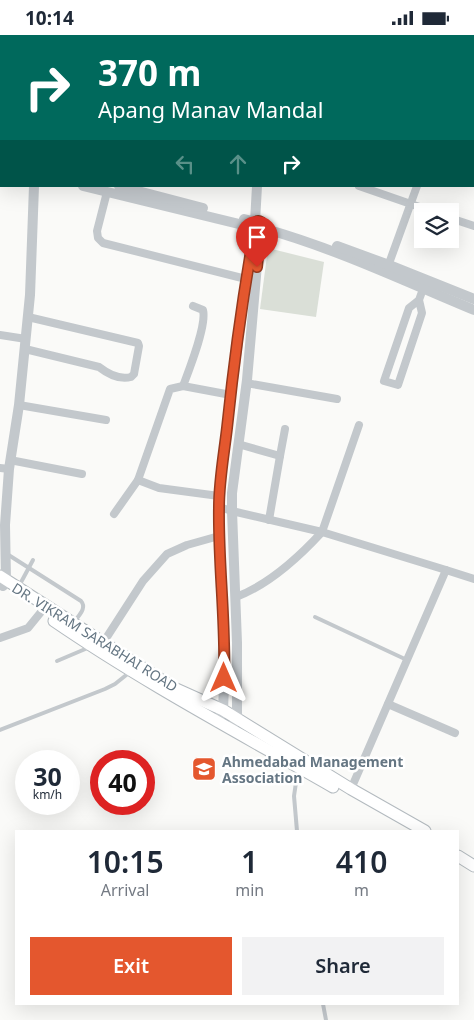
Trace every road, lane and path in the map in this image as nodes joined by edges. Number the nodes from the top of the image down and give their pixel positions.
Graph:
1 (34, 187) edge
2 (86, 187) edge
3 (124, 187) edge
4 (257, 187) edge
5 (262, 187) edge
6 (362, 187) edge
7 (418, 187) edge
8 (107, 192) junction
9 (411, 205) junction
10 (414, 206) edge
11 (459, 221) edge
12 (259, 225) junction
13 (474, 226) edge
14 (387, 269) junction
15 (246, 279) junction
16 (423, 289) junction
17 (474, 299) edge
18 (419, 300) junction
19 (193, 306) dead end
20 (474, 311) edge
21 (28, 317) junction
22 (0, 335) edge
23 (25, 344) junction
24 (233, 378) junction
25 (246, 381) junction
26 (184, 386) junction
27 (230, 395) junction
28 (337, 399) dead end
29 (18, 405) junction
30 (106, 421) dead end
31 (359, 425) dead end
32 (285, 429) dead end
33 (238, 445) junction
34 (280, 456) junction
35 (6, 466) edge
36 (82, 474) dead end
37 (138, 480) junction
38 (219, 502) junction
39 (232, 511) junction
40 (114, 514) dead end
41 (269, 520) junction
42 (322, 532) junction
43 (219, 536) junction
44 (6, 553) junction
45 (33, 560) dead end
46 (29, 568) junction
47 (446, 570) junction
48 (474, 579) edge
49 (2, 582) edge
50 (18, 588) junction
51 (236, 597) junction
52 (41, 612) junction
53 (314, 617) dead end
54 (73, 624) junction
55 (0, 638) edge
56 (98, 645) junction
57 (408, 660) junction
58 (57, 661) dead end
59 (131, 671) junction
60 (388, 704) junction
61 (224, 710) junction
62 (237, 719) junction
63 (216, 721) junction
64 (230, 729) junction
65 (0, 730) edge
66 (456, 733) dead end
67 (300, 763) junction
68 (350, 789) junction
69 (297, 830) edge
70 (408, 830) edge
71 (423, 830) edge
72 (459, 849) edge
73 (459, 857) edge
74 (474, 858) edge
75 (474, 866) edge
76 (323, 1005) edge
77 (326, 1020) edge

1 - 21 street
2 - 8 street
3 - 12 street
4 - 12 street
5 - 12 street
6 - 9 street
7 - 9 street
8 - 12 street
8 - 15 street
9 - 10 street
9 - 14 street
11 - 13 street
12 - 14 street
12 - 15 street
12 - 25 street
14 - 16 street
14 - 17 street
15 - 24 street
16 - 18 street
16 - 20 street
18 - 18 street
19 - 26 street
21 - 23 street
21 - 23 street
22 - 23 street
23 - 29 street
24 - 25 street
24 - 27 street
25 - 28 street
25 - 33 street
26 - 27 street
26 - 37 street
27 - 38 street
29 - 30 street
29 - 35 street
31 - 42 street
32 - 34 street
33 - 34 street
33 - 39 street
34 - 41 street
35 - 36 street
35 - 44 street
37 - 38 street
37 - 40 street
38 - 39 street
38 - 43 street
39 - 41 street
39 - 51 street
41 - 42 street
42 - 47 street
42 - 51 street
43 - 56 street
43 - 61 street
44 - 46 lane
44 - 49 street
45 - 46 lane
46 - 50 lane
46 - 54 lane
47 - 48 street
47 - 57 street
49 - 50 main road, DR. VIKRAM SARABHAI ROAD
49 - 52 main road, DR. VIKRAM SARABHAI ROAD
50 - 54 main road, DR. VIKRAM SARABHAI ROAD
51 - 62 street
52 - 55 street
52 - 56 main road, DR. VIKRAM SARABHAI ROAD
53 - 57 lane
54 - 56 main road, DR. VIKRAM SARABHAI ROAD
56 - 58 lane
56 - 59 main road, DR. VIKRAM SARABHAI ROAD
56 - 61 main road, DR. VIKRAM SARABHAI ROAD
57 - 60 street
59 - 63 main road, DR. VIKRAM SARABHAI ROAD
59 - 65 lane
60 - 66 street
60 - 68 street
61 - 62 main road, DR. VIKRAM SARABHAI ROAD
61 - 63 street
62 - 64 street
62 - 67 main road, DR. VIKRAM SARABHAI ROAD
63 - 64 main road, DR. VIKRAM SARABHAI ROAD
64 - 67 main road, DR. VIKRAM SARABHAI ROAD
67 - 68 main road, DR. VIKRAM SARABHAI ROAD
67 - 69 lane
67 - 70 main road, DR. VIKRAM SARABHAI ROAD
68 - 71 main road, DR. VIKRAM SARABHAI ROAD
72 - 74 main road
73 - 75 main road
76 - 77 lane

